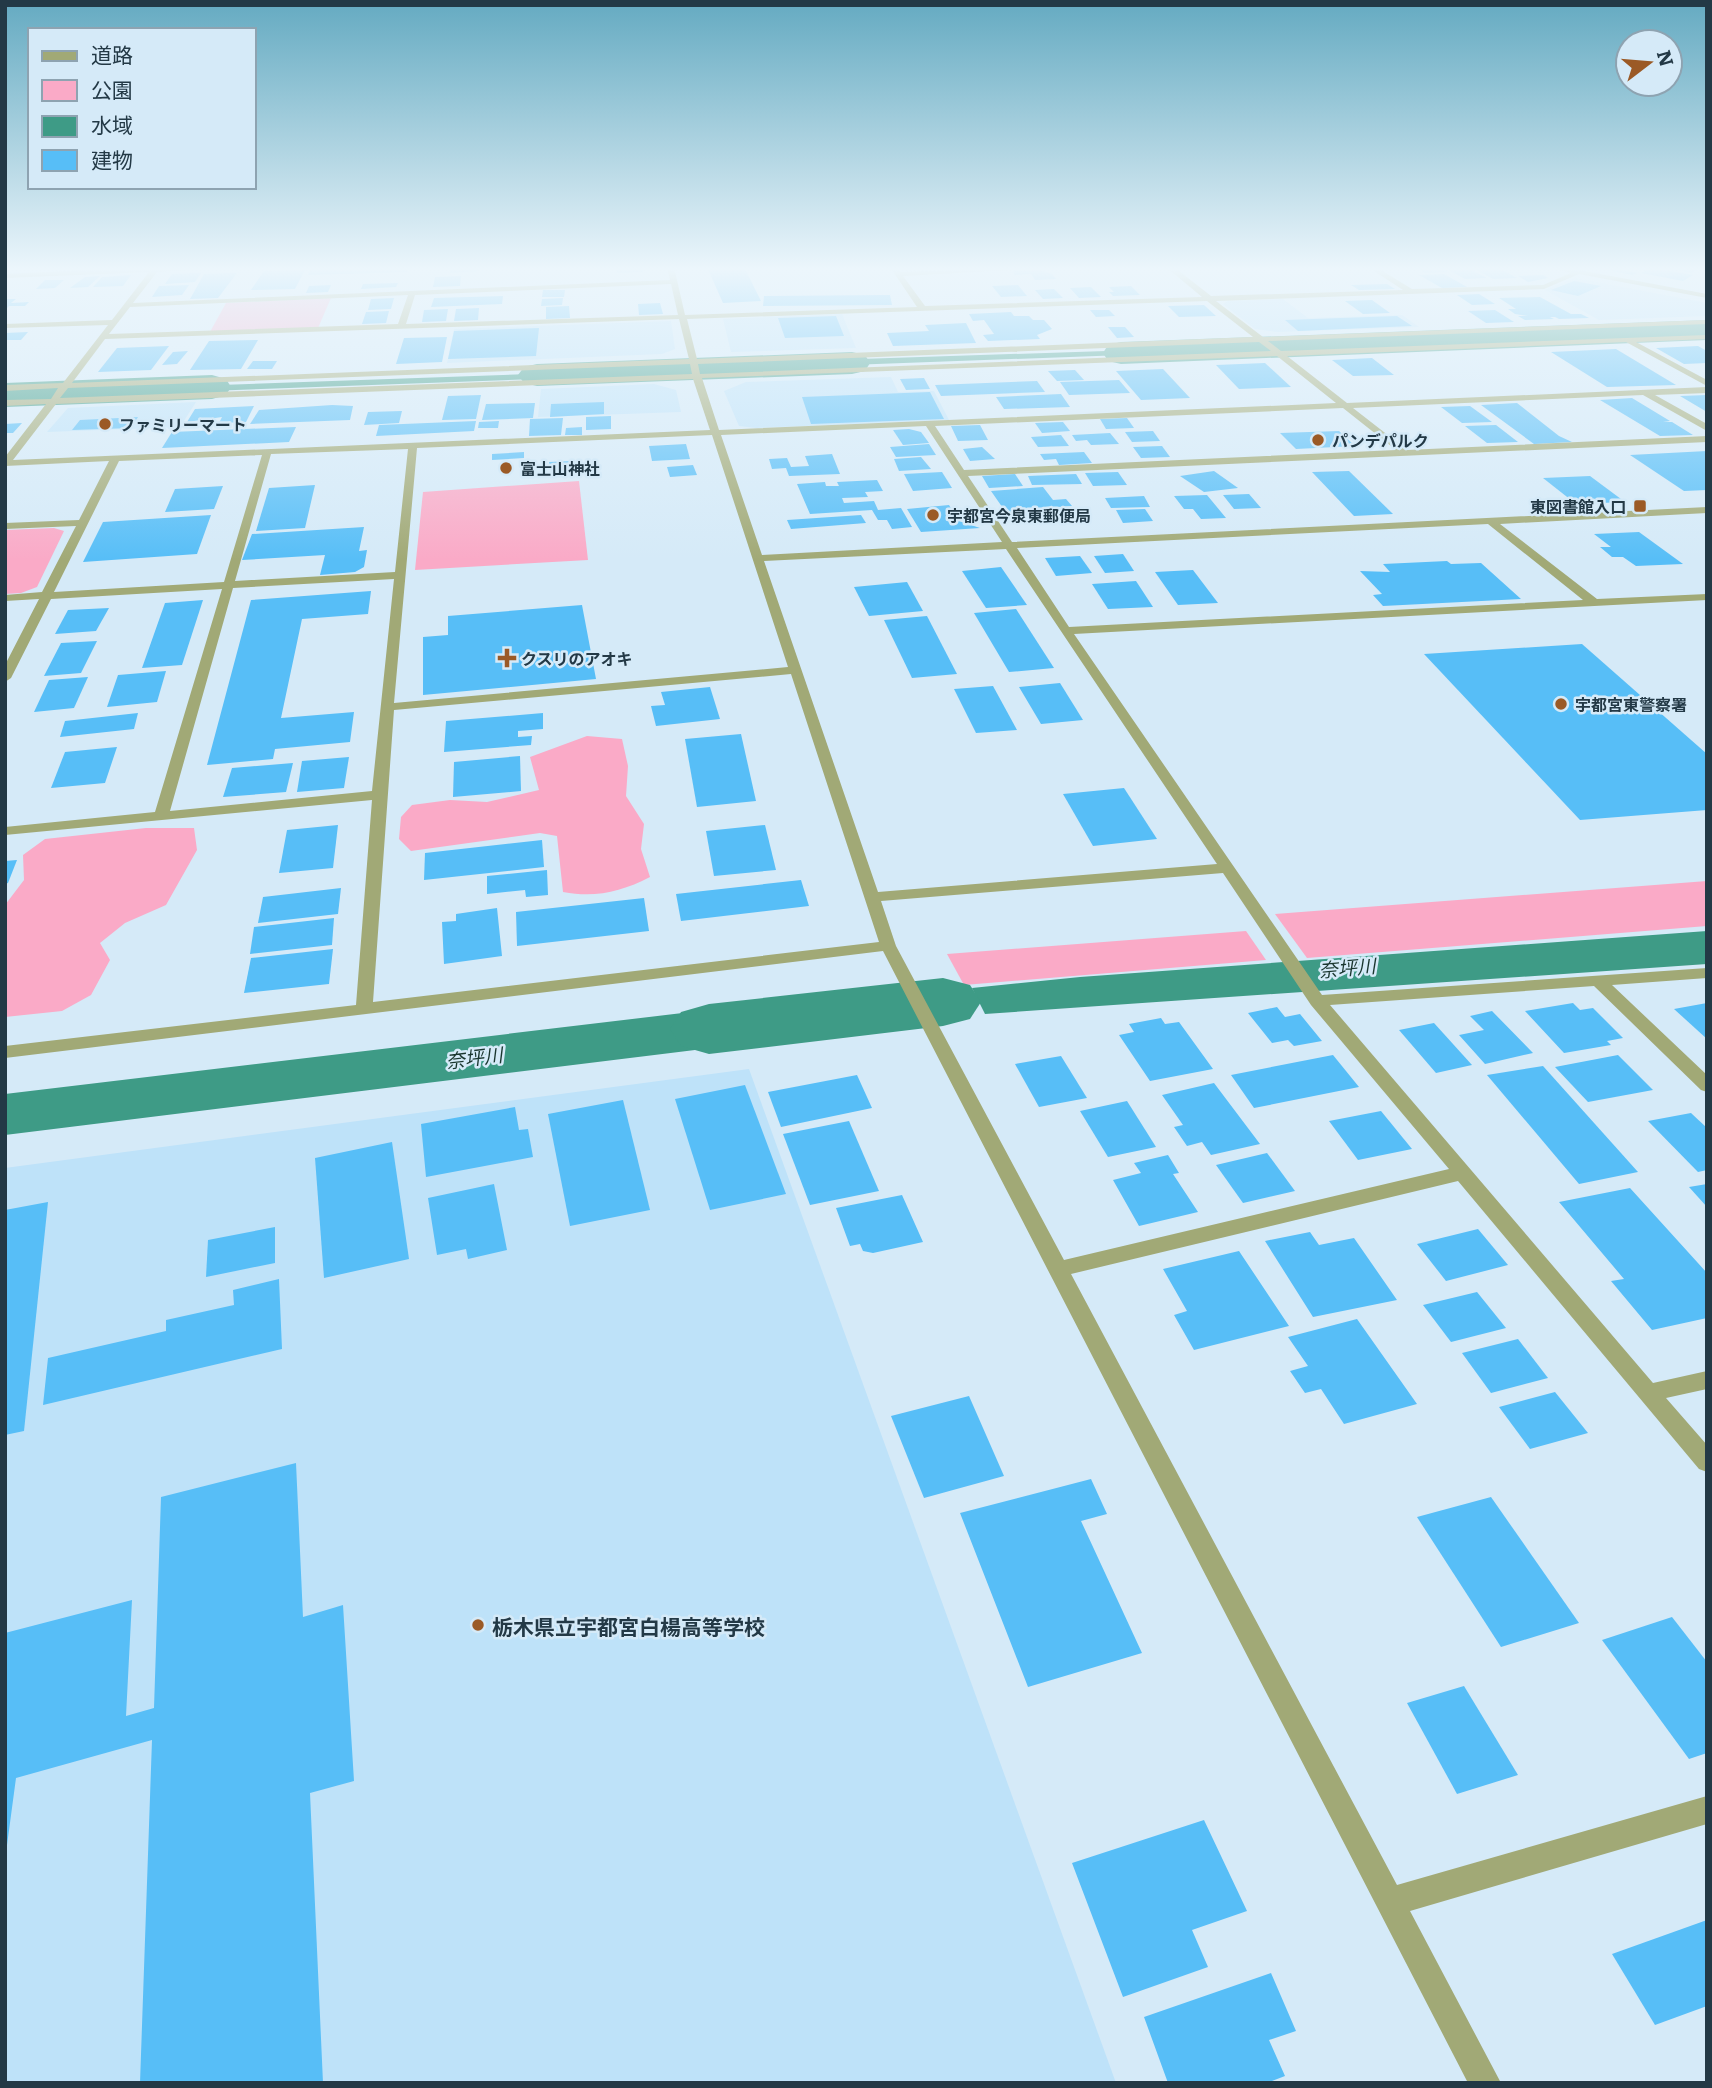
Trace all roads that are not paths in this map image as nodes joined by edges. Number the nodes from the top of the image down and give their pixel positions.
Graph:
1 (83, 364) edge
2 (602, 364) edge
3 (693, 364) edge
4 (1030, 364) edge
5 (1293, 364) edge
6 (1671, 364) edge
7 (697, 377) junction
8 (1707, 384) edge
9 (67, 385) junction
10 (5, 388) edge
11 (1707, 390) edge
12 (1645, 393) junction
13 (55, 402) junction
14 (5, 403) edge
15 (1346, 406) junction
16 (929, 424) junction
17 (1707, 428) edge
18 (716, 433) junction
19 (1707, 439) edge
20 (413, 446) junction
21 (267, 453) junction
22 (1405, 453) junction
23 (115, 459) junction
24 (6, 463) edge
25 (961, 473) junction
26 (1707, 510) edge
27 (1490, 521) junction
28 (83, 523) junction
29 (5, 526) edge
30 (1011, 545) junction
31 (758, 558) junction
32 (402, 575) junction
33 (228, 585) junction
34 (47, 595) junction
35 (1707, 597) edge
36 (5, 598) edge
37 (1594, 603) junction
38 (1066, 632) junction
39 (796, 670) junction
40 (5, 678) edge
41 (388, 707) junction
42 (379, 795) junction
43 (161, 816) junction
44 (5, 831) edge
45 (1227, 868) junction
46 (871, 897) junction
47 (888, 946) junction
48 (1707, 973) edge
49 (1598, 981) junction
50 (1311, 993) junction
51 (364, 1011) junction
52 (5, 1052) edge
53 (1707, 1086) edge
54 (1462, 1173) junction
55 (1059, 1269) junction
56 (1707, 1380) edge
57 (1649, 1393) junction
58 (1707, 1462) edge
59 (1707, 1810) edge
60 (1390, 1902) junction
61 (1485, 2083) edge

1 - 9 street
2 - 9 street
3 - 7 street
4 - 7 street
5 - 15 street
6 - 8 street
7 - 13 street
7 - 18 street
9 - 10 street
9 - 13 street
11 - 12 street
12 - 15 street
12 - 17 street
13 - 14 street
13 - 24 street
15 - 16 street
15 - 22 street
16 - 18 street
16 - 25 street
18 - 20 street
18 - 31 street
19 - 22 street
20 - 21 street
20 - 32 street
21 - 23 street
21 - 33 street
22 - 25 street
23 - 24 street
23 - 28 street
25 - 30 street
26 - 27 street
27 - 30 street
27 - 37 street
28 - 29 street
28 - 34 street
30 - 31 street
30 - 38 street
31 - 39 street
32 - 33 street
32 - 41 street
33 - 34 street
33 - 43 street
34 - 36 street
34 - 40 street
35 - 37 street
37 - 38 street
38 - 45 street
39 - 41 street
39 - 46 street
41 - 42 street
42 - 43 street
42 - 51 street
43 - 44 street
45 - 46 street
45 - 50 street
46 - 47 street
47 - 51 street
47 - 55 street
48 - 49 street
49 - 50 street
49 - 53 street
50 - 54 street
51 - 52 street
54 - 55 street
54 - 57 street
55 - 60 street
56 - 57 street
57 - 58 street
59 - 60 street
60 - 61 street

